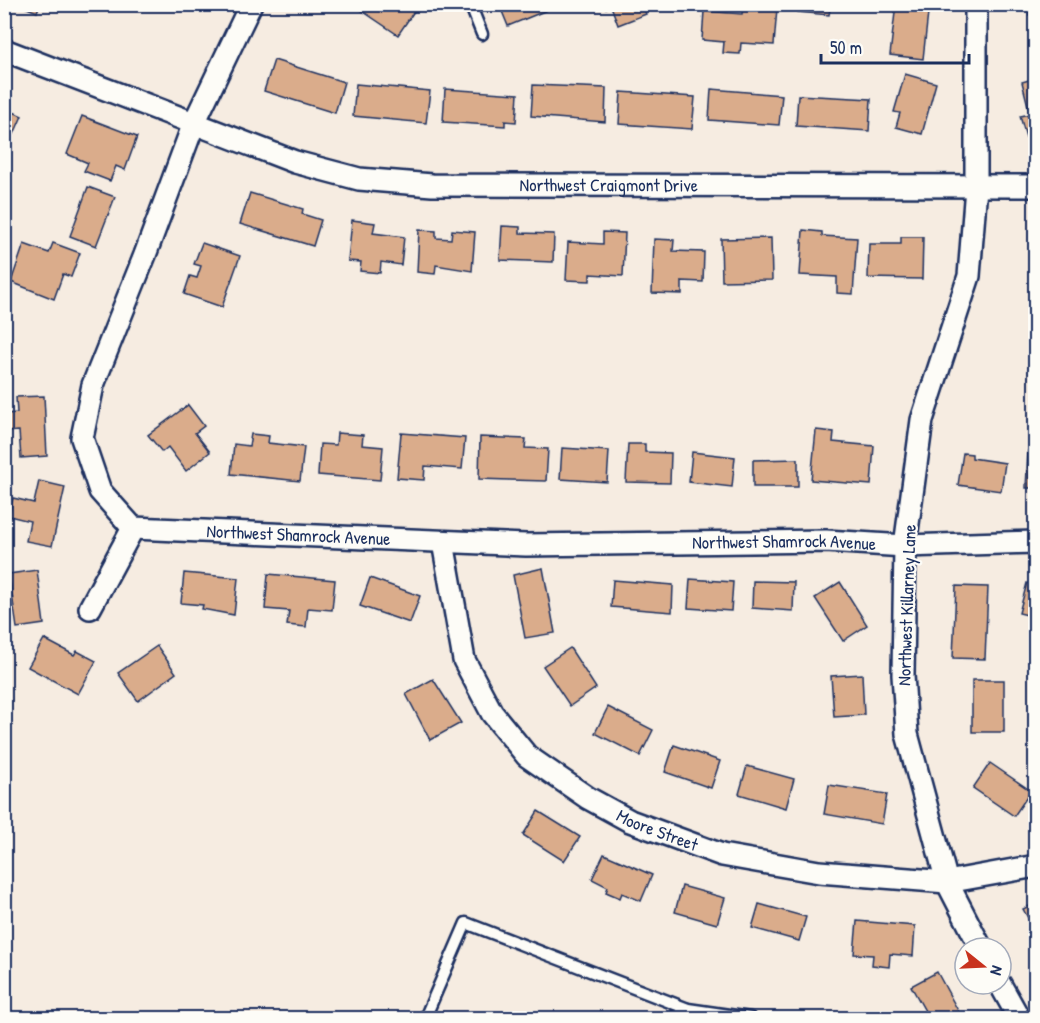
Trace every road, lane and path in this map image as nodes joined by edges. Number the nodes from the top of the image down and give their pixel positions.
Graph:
1 (251, 4) edge
2 (470, 4) edge
3 (976, 4) edge
4 (482, 34) dead end
5 (4, 50) edge
6 (194, 123) junction
7 (1035, 186) edge
8 (976, 187) junction
9 (133, 528) junction
10 (443, 542) junction
11 (1035, 542) edge
12 (905, 546) junction
13 (90, 608) dead end
14 (1035, 866) edge
15 (947, 882) junction
16 (975, 936) edge
17 (1007, 996) edge
18 (688, 1009) junction
19 (425, 1018) edge
20 (673, 1018) edge
21 (750, 1018) edge
22 (1019, 1018) edge

1 - 6 street
2 - 4 lane
3 - 8 street, Northwest Killarney Lane
5 - 6 street, Northwest Craigmont Drive
6 - 8 street, Northwest Craigmont Drive
6 - 9 street
7 - 8 street, Northwest Craigmont Drive
8 - 12 street, Northwest Killarney Lane
9 - 10 street, Northwest Shamrock Avenue
9 - 13 street
10 - 12 street, Northwest Shamrock Avenue
10 - 15 street, Moore Street
11 - 12 street, Northwest Shamrock Avenue
12 - 15 street, Northwest Killarney Lane
14 - 15 street, Moore Street
15 - 16 street, Northwest Killarney Lane
17 - 22 street
18 - 19 lane
18 - 20 lane
18 - 21 lane

